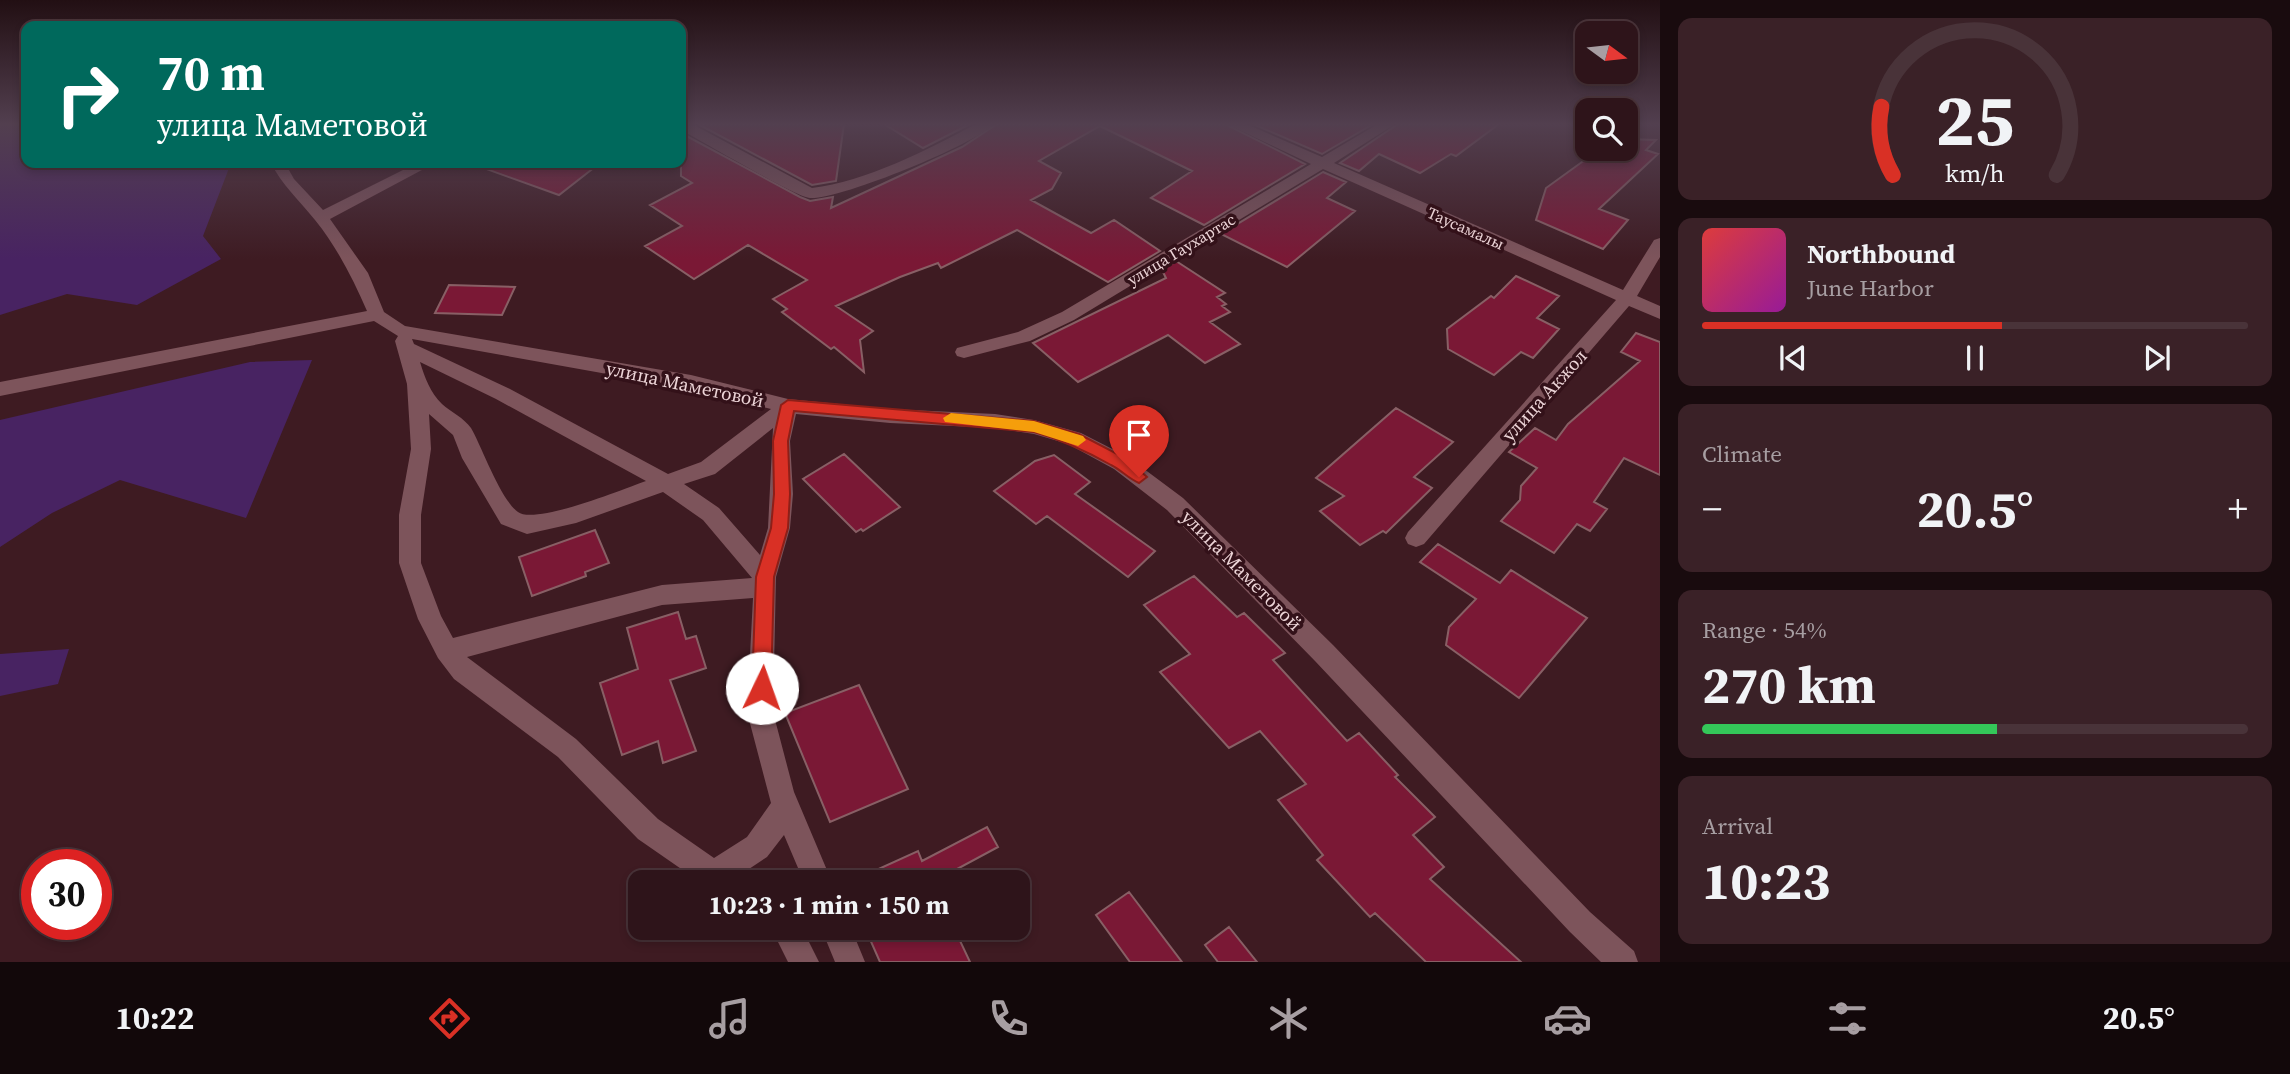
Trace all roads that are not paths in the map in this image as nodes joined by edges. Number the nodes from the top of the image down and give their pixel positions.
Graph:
1 (281, 169) edge
2 (416, 169) edge
3 (766, 169) edge
4 (889, 169) edge
5 (1309, 169) edge
6 (1336, 169) edge
7 (321, 217) junction
8 (1660, 243) edge
9 (1627, 298) junction
10 (1660, 313) edge
11 (377, 315) junction
12 (403, 339) junction
13 (964, 352) dead end
14 (417, 384) junction
15 (0, 389) edge
16 (788, 405) junction
17 (665, 482) junction
18 (1416, 538) dead end
19 (765, 582) junction
20 (447, 650) junction
21 (785, 802) junction
22 (708, 870) edge
23 (728, 870) edge
24 (813, 870) edge
25 (792, 940) edge
26 (841, 940) edge
27 (804, 962) edge
28 (850, 962) edge
29 (1623, 962) edge

1 - 7 street
2 - 7 street
3 - 4 street
5 - 13 street, улица Гаухартас
6 - 9 street, Таусамалы
7 - 11 street
8 - 9 street, улица Акжол
9 - 10 street, Таусамалы
9 - 18 street, улица Акжол
11 - 12 street
11 - 15 street
12 - 14 street
12 - 16 street, улица Маметовой
12 - 17 street
14 - 17 street
14 - 20 street
16 - 17 street
16 - 19 street
16 - 29 street, улица Маметовой
17 - 19 street
19 - 20 street
19 - 21 street
20 - 22 street
21 - 23 street
21 - 24 street
25 - 27 street
26 - 28 street

